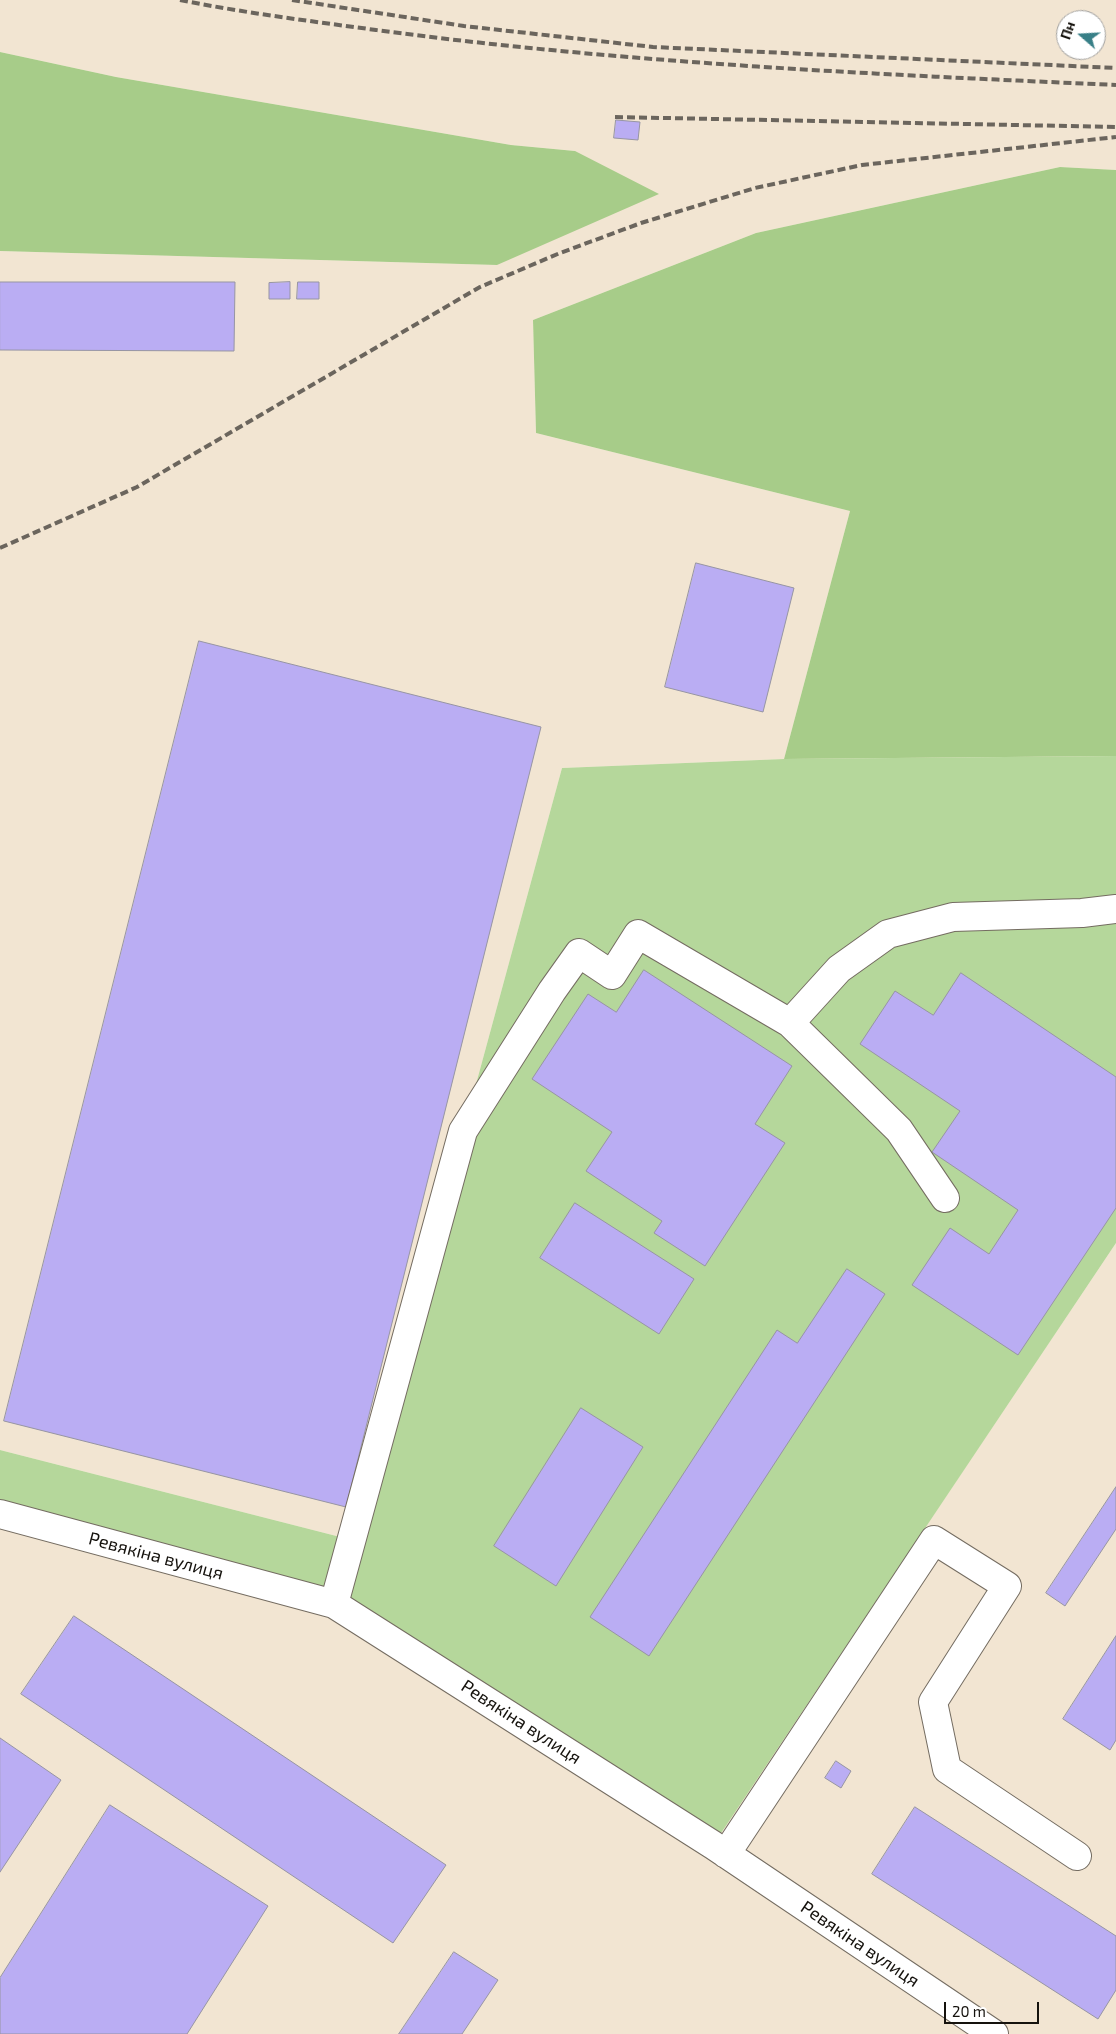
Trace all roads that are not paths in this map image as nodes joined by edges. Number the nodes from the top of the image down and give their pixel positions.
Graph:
1 (1116, 909) edge
2 (790, 1023) junction
3 (945, 1198) dead end
4 (0, 1514) edge
5 (334, 1604) junction
6 (726, 1854) junction
7 (1077, 1856) dead end
8 (994, 2034) edge

1 - 2 street
2 - 3 street
2 - 5 street
4 - 5 street, Ревякіна вулиця
5 - 6 street, Ревякіна вулиця
6 - 7 street
6 - 8 street, Ревякіна вулиця

